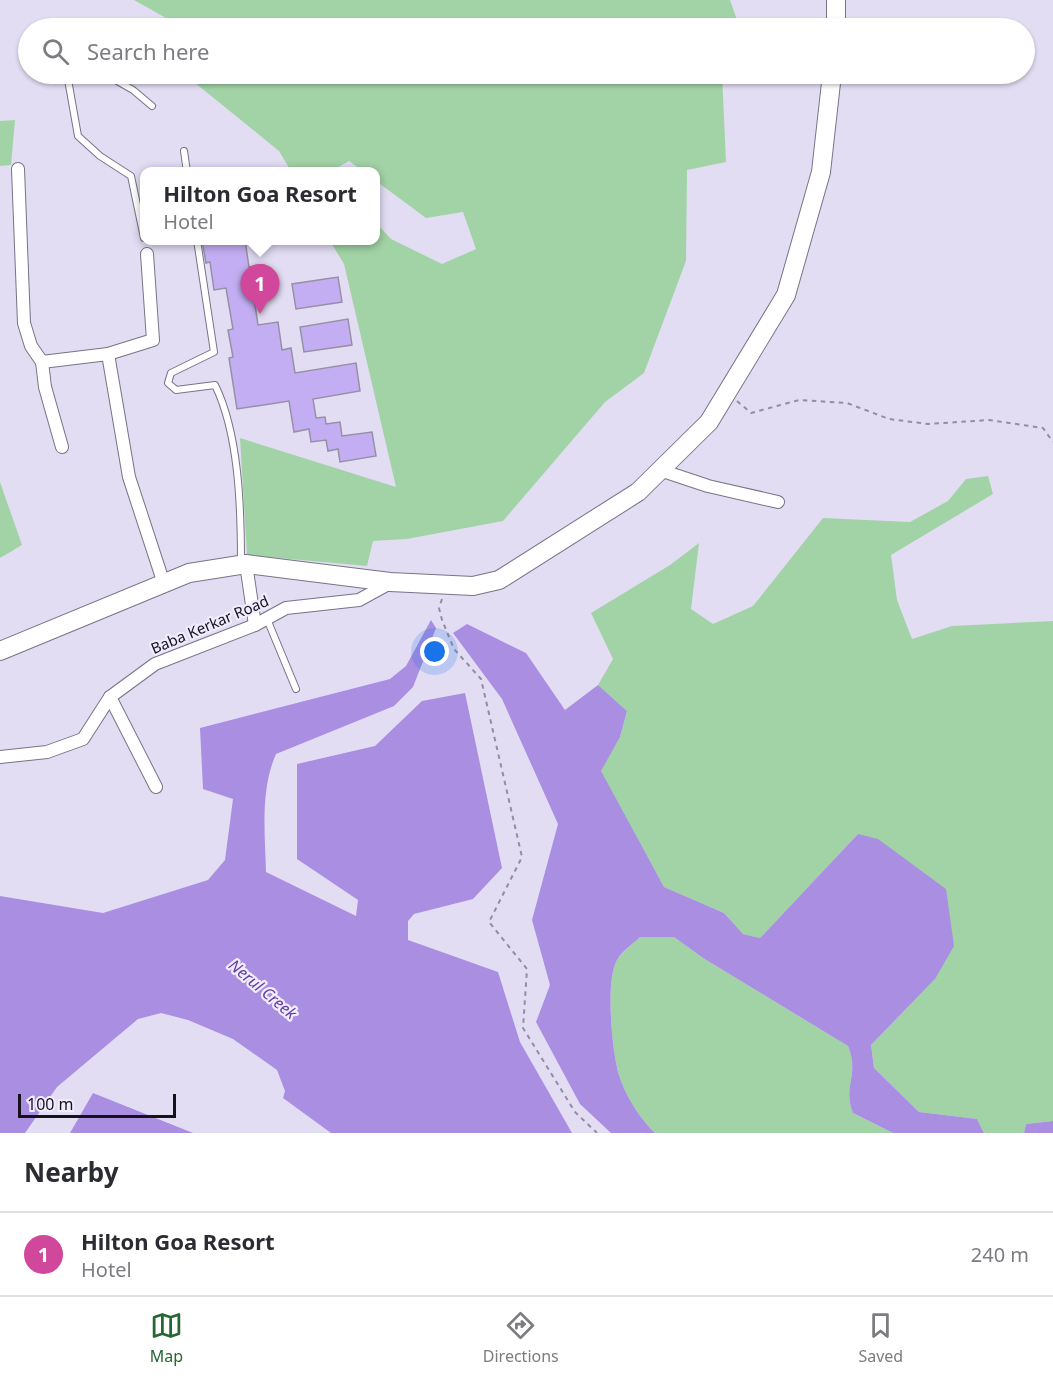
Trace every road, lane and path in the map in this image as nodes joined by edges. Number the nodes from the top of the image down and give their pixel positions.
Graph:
1 (836, 0) edge
2 (836, 18) edge
3 (69, 84) edge
4 (122, 84) edge
5 (831, 84) edge
6 (152, 106) dead end
7 (184, 151) dead end
8 (186, 167) edge
9 (18, 169) dead end
10 (140, 216) edge
11 (146, 245) edge
12 (198, 245) edge
13 (147, 254) joint
14 (108, 354) junction
15 (42, 362) junction
16 (727, 392) junction
17 (1053, 442) edge
18 (62, 447) dead end
19 (660, 470) junction
20 (778, 502) dead end
21 (244, 565) junction
22 (390, 582) junction
23 (164, 584) junction
24 (440, 608) dead end
25 (267, 618) junction
26 (255, 625) junction
27 (0, 651) edge
28 (296, 689) dead end
29 (110, 697) junction
30 (0, 758) edge
31 (156, 787) dead end
32 (597, 1133) edge

1 - 2 main road
3 - 10 lane
4 - 6 lane
5 - 16 main road
7 - 8 lane
9 - 15 street
11 - 13 lane
12 - 21 lane
13 - 14 street
14 - 15 street
14 - 23 street
15 - 18 street
16 - 17 path
16 - 19 main road
19 - 20 street
19 - 22 main road
21 - 22 main road
21 - 23 main road
21 - 26 street
22 - 25 street, Baba Kerkar Road
23 - 27 main road
24 - 32 path
25 - 26 street, Baba Kerkar Road
25 - 28 lane
26 - 29 street, Baba Kerkar Road
29 - 30 street, Baba Kerkar Road
29 - 31 street

